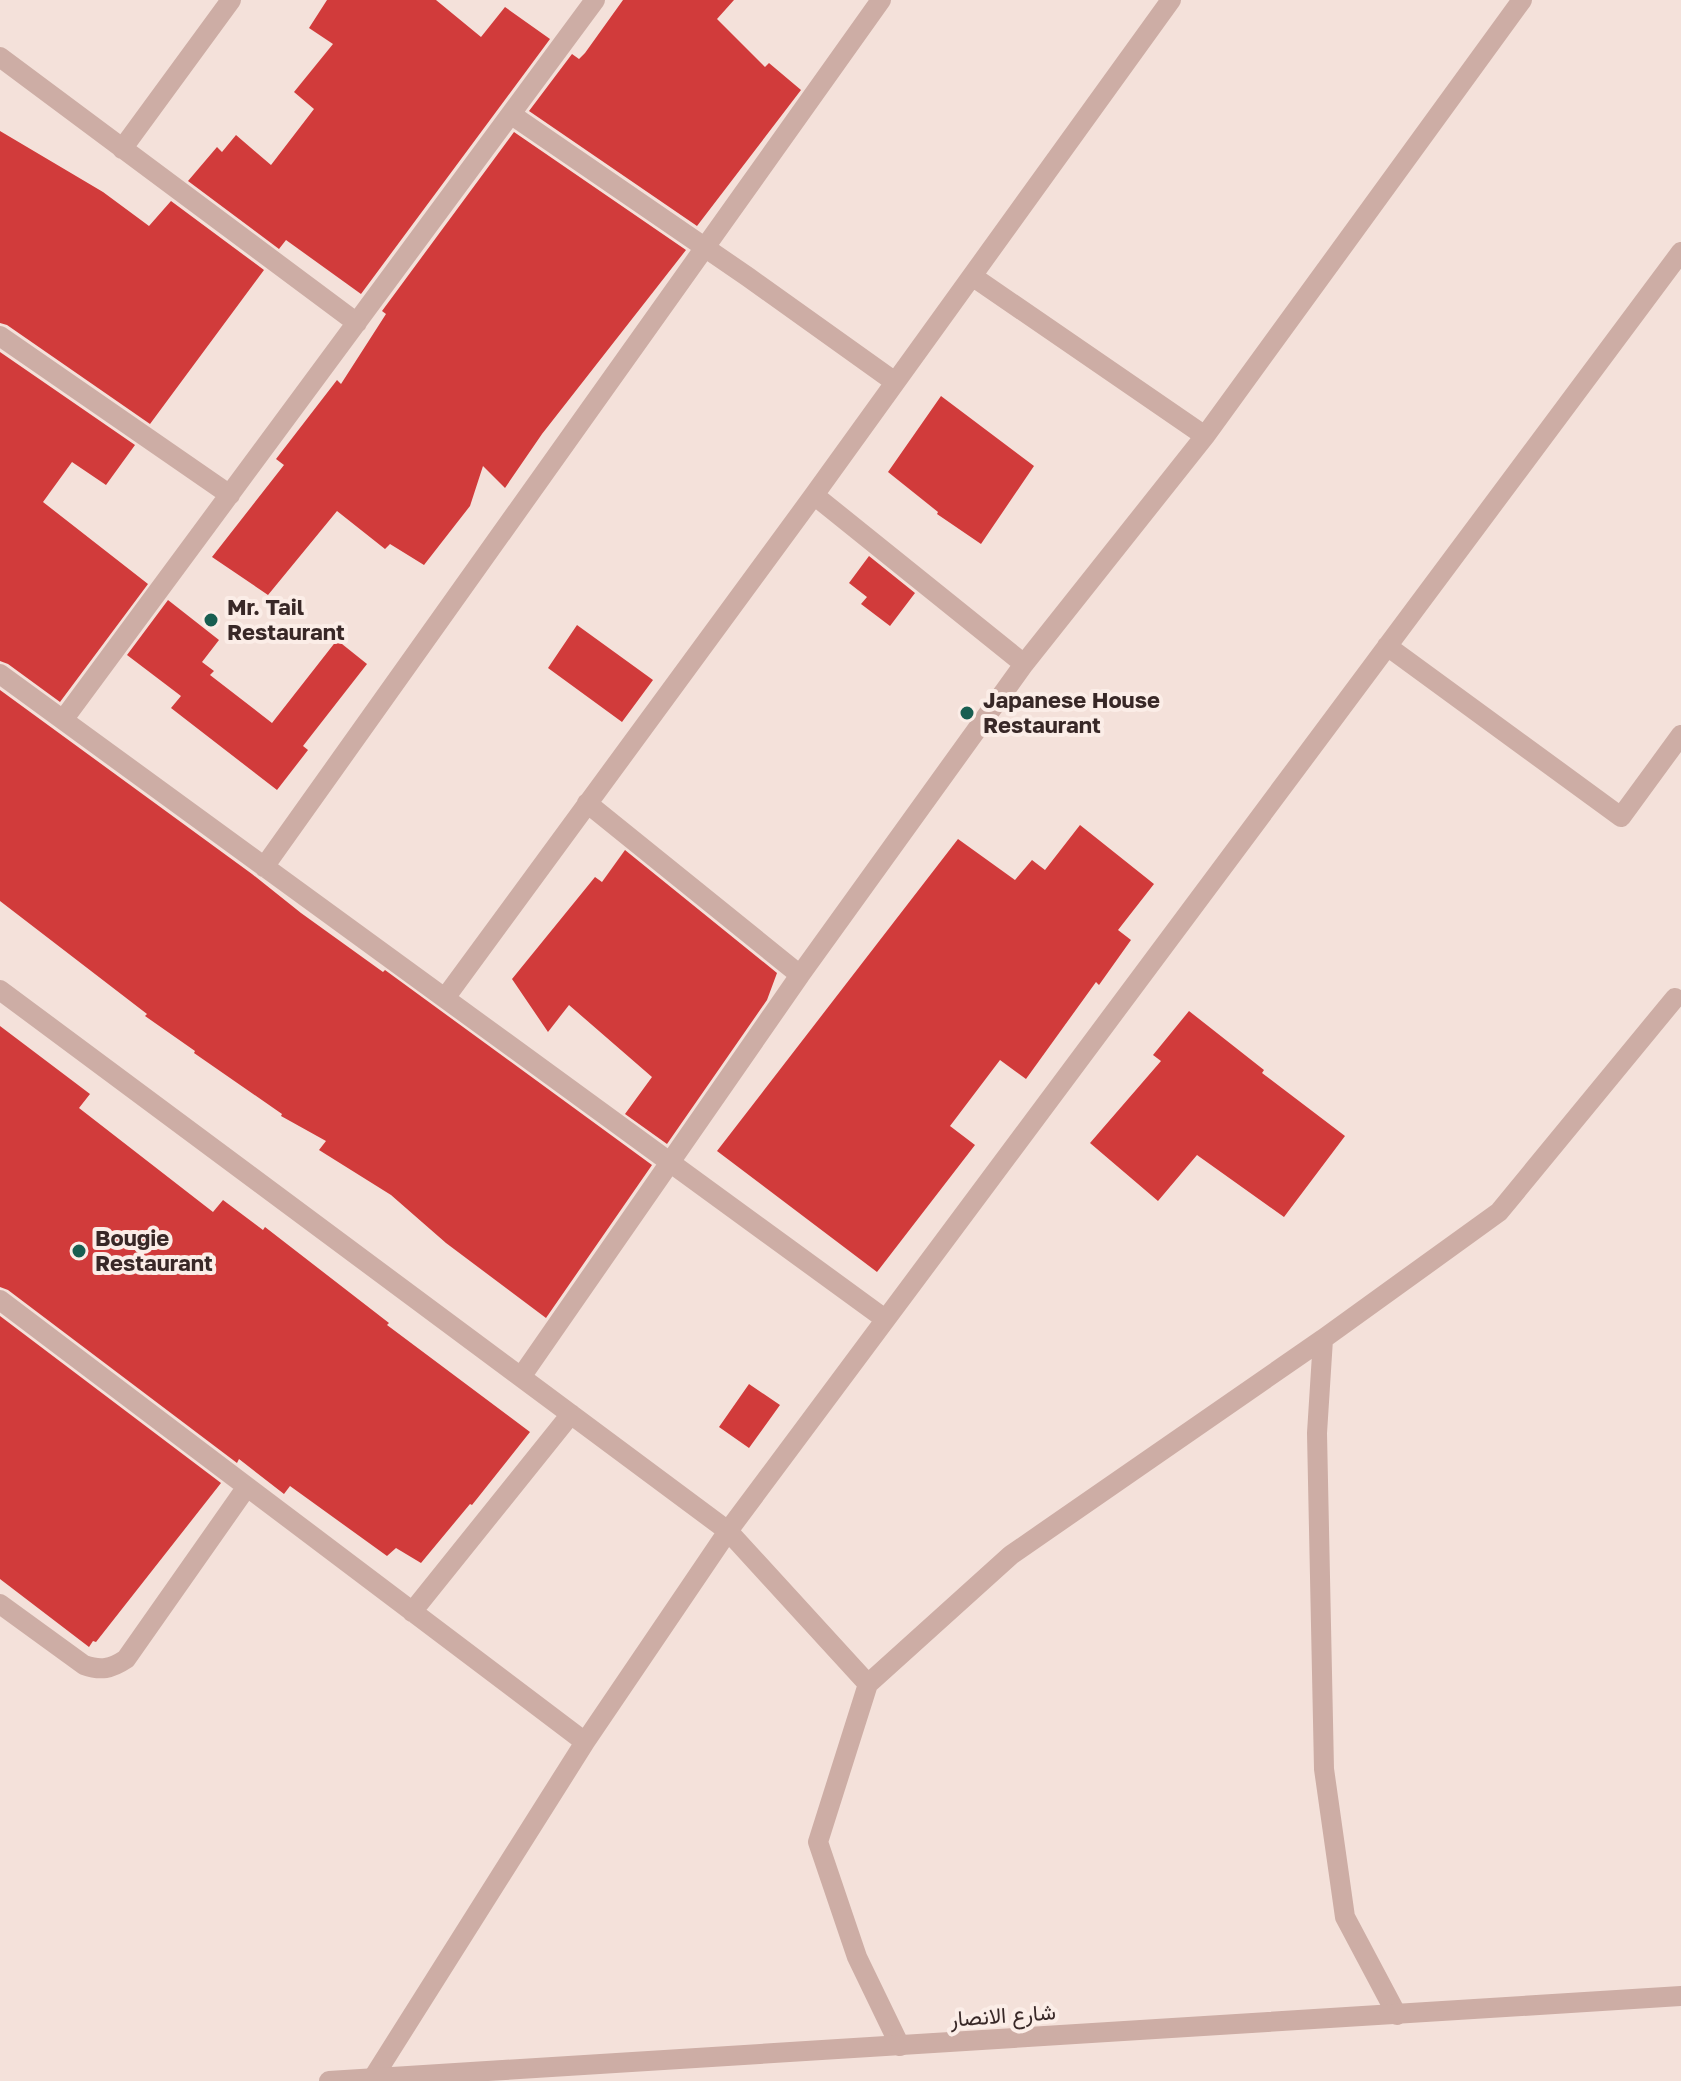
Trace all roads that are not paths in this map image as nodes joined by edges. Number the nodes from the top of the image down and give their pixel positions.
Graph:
1 (231, 0) edge
2 (595, 0) edge
3 (881, 0) edge
4 (1171, 0) edge
5 (1522, 0) edge
6 (0, 57) edge
7 (512, 115) junction
8 (122, 149) junction
9 (705, 249) junction
10 (1681, 252) edge
11 (972, 276) junction
12 (357, 323) junction
13 (0, 336) edge
14 (895, 382) junction
15 (1205, 436) junction
16 (230, 495) junction
17 (814, 495) junction
18 (1387, 646) junction
19 (1024, 664) junction
20 (0, 674) edge
21 (63, 720) junction
22 (1681, 735) edge
23 (587, 803) junction
24 (264, 867) junction
25 (800, 975) junction
26 (0, 990) edge
27 (445, 998) junction
28 (1675, 998) dead end
29 (670, 1162) junction
30 (0, 1300) edge
31 (885, 1319) junction
32 (1323, 1339) junction
33 (521, 1377) junction
34 (571, 1414) junction
35 (246, 1488) junction
36 (728, 1531) junction
37 (0, 1604) edge
38 (412, 1612) junction
39 (868, 1684) junction
40 (585, 1742) junction
41 (1681, 1996) edge
42 (1397, 2015) junction
43 (900, 2046) junction
44 (329, 2081) edge
45 (373, 2081) edge

1 - 8 street
2 - 7 street
3 - 9 street
4 - 11 street
5 - 15 street
6 - 8 street
7 - 9 street
7 - 12 street
8 - 12 street
9 - 14 street
9 - 24 street
10 - 18 street
11 - 14 street
11 - 15 street
12 - 16 street
13 - 16 street
14 - 17 street
15 - 19 street
16 - 21 street
17 - 19 street
17 - 23 street
18 - 22 street
18 - 31 street
19 - 25 street
20 - 21 street
21 - 24 street
23 - 25 street
23 - 27 street
24 - 27 street
25 - 29 street
26 - 33 street
27 - 29 street
28 - 32 street
29 - 31 street
29 - 33 street
30 - 35 street
31 - 36 street
32 - 39 street
32 - 42 street
33 - 34 street
34 - 36 street
34 - 38 street
35 - 37 street
35 - 38 street
36 - 39 street
36 - 40 street
38 - 40 street
39 - 43 street
40 - 45 street
41 - 42 street, شارع الانصار
42 - 43 street, شارع الانصار
43 - 45 street, شارع الانصار
44 - 45 street, شارع الانصار

